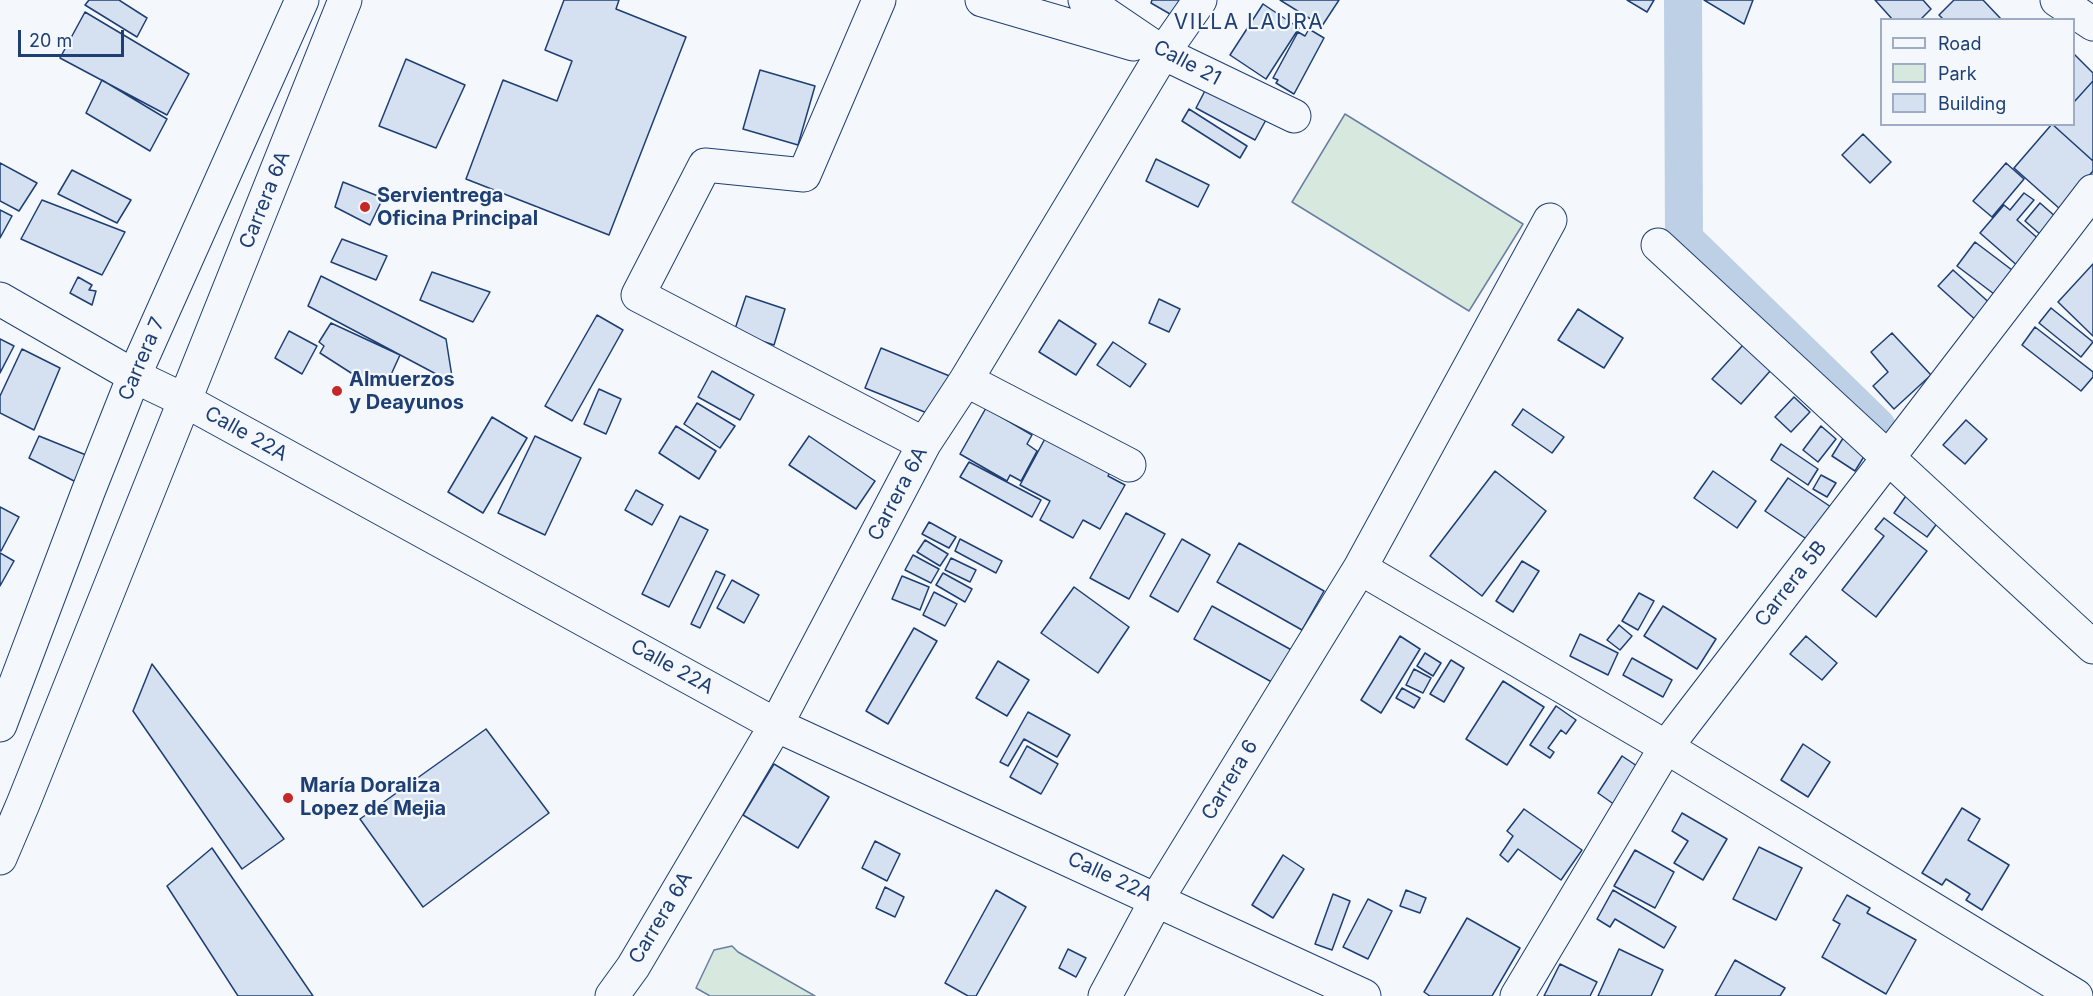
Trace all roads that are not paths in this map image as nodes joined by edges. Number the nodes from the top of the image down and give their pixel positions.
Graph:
1 (302, 0) edge
2 (345, 0) edge
3 (879, 0) edge
4 (982, 0) edge
5 (1085, 0) edge
6 (1200, 0) edge
7 (2056, 0) edge
8 (2093, 24) edge
9 (1163, 53) junction
10 (1294, 116) dead end
11 (2093, 191) edge
12 (1550, 220) dead end
13 (1658, 245) dead end
14 (0, 299) edge
15 (134, 376) junction
16 (966, 380) junction
17 (184, 400) junction
18 (924, 444) junction
19 (1889, 458) junction
20 (1129, 465) dead end
21 (1360, 568) junction
22 (2093, 647) edge
23 (0, 725) edge
24 (776, 725) junction
25 (1666, 747) junction
26 (0, 858) edge
27 (1157, 899) junction
28 (612, 996) edge
29 (1105, 996) edge
30 (1364, 996) edge
31 (1517, 996) edge
32 (2076, 996) edge

1 - 15 street, Carrera 7
2 - 17 street, Carrera 6A
3 - 18 street
4 - 9 street
5 - 9 street, Calle 21
6 - 9 street, Carrera 6A
7 - 8 street
9 - 10 street, Calle 21
9 - 16 street, Carrera 6A
11 - 19 street, Carrera 5B
12 - 21 street, Carrera 6
13 - 19 street
14 - 15 street, Calle 22A
15 - 17 street, Calle 22A
15 - 23 street, Carrera 7
16 - 18 street, Carrera 6A
16 - 20 street
17 - 24 street, Calle 22A
17 - 26 street
18 - 24 street, Carrera 6A
19 - 22 street
19 - 25 street, Carrera 5B
21 - 25 street
21 - 27 street, Carrera 6
24 - 27 street, Calle 22A
24 - 28 street, Carrera 6A
25 - 31 street, Carrera 5B
25 - 32 street
27 - 29 street, Carrera 6
27 - 30 street, Calle 22A

